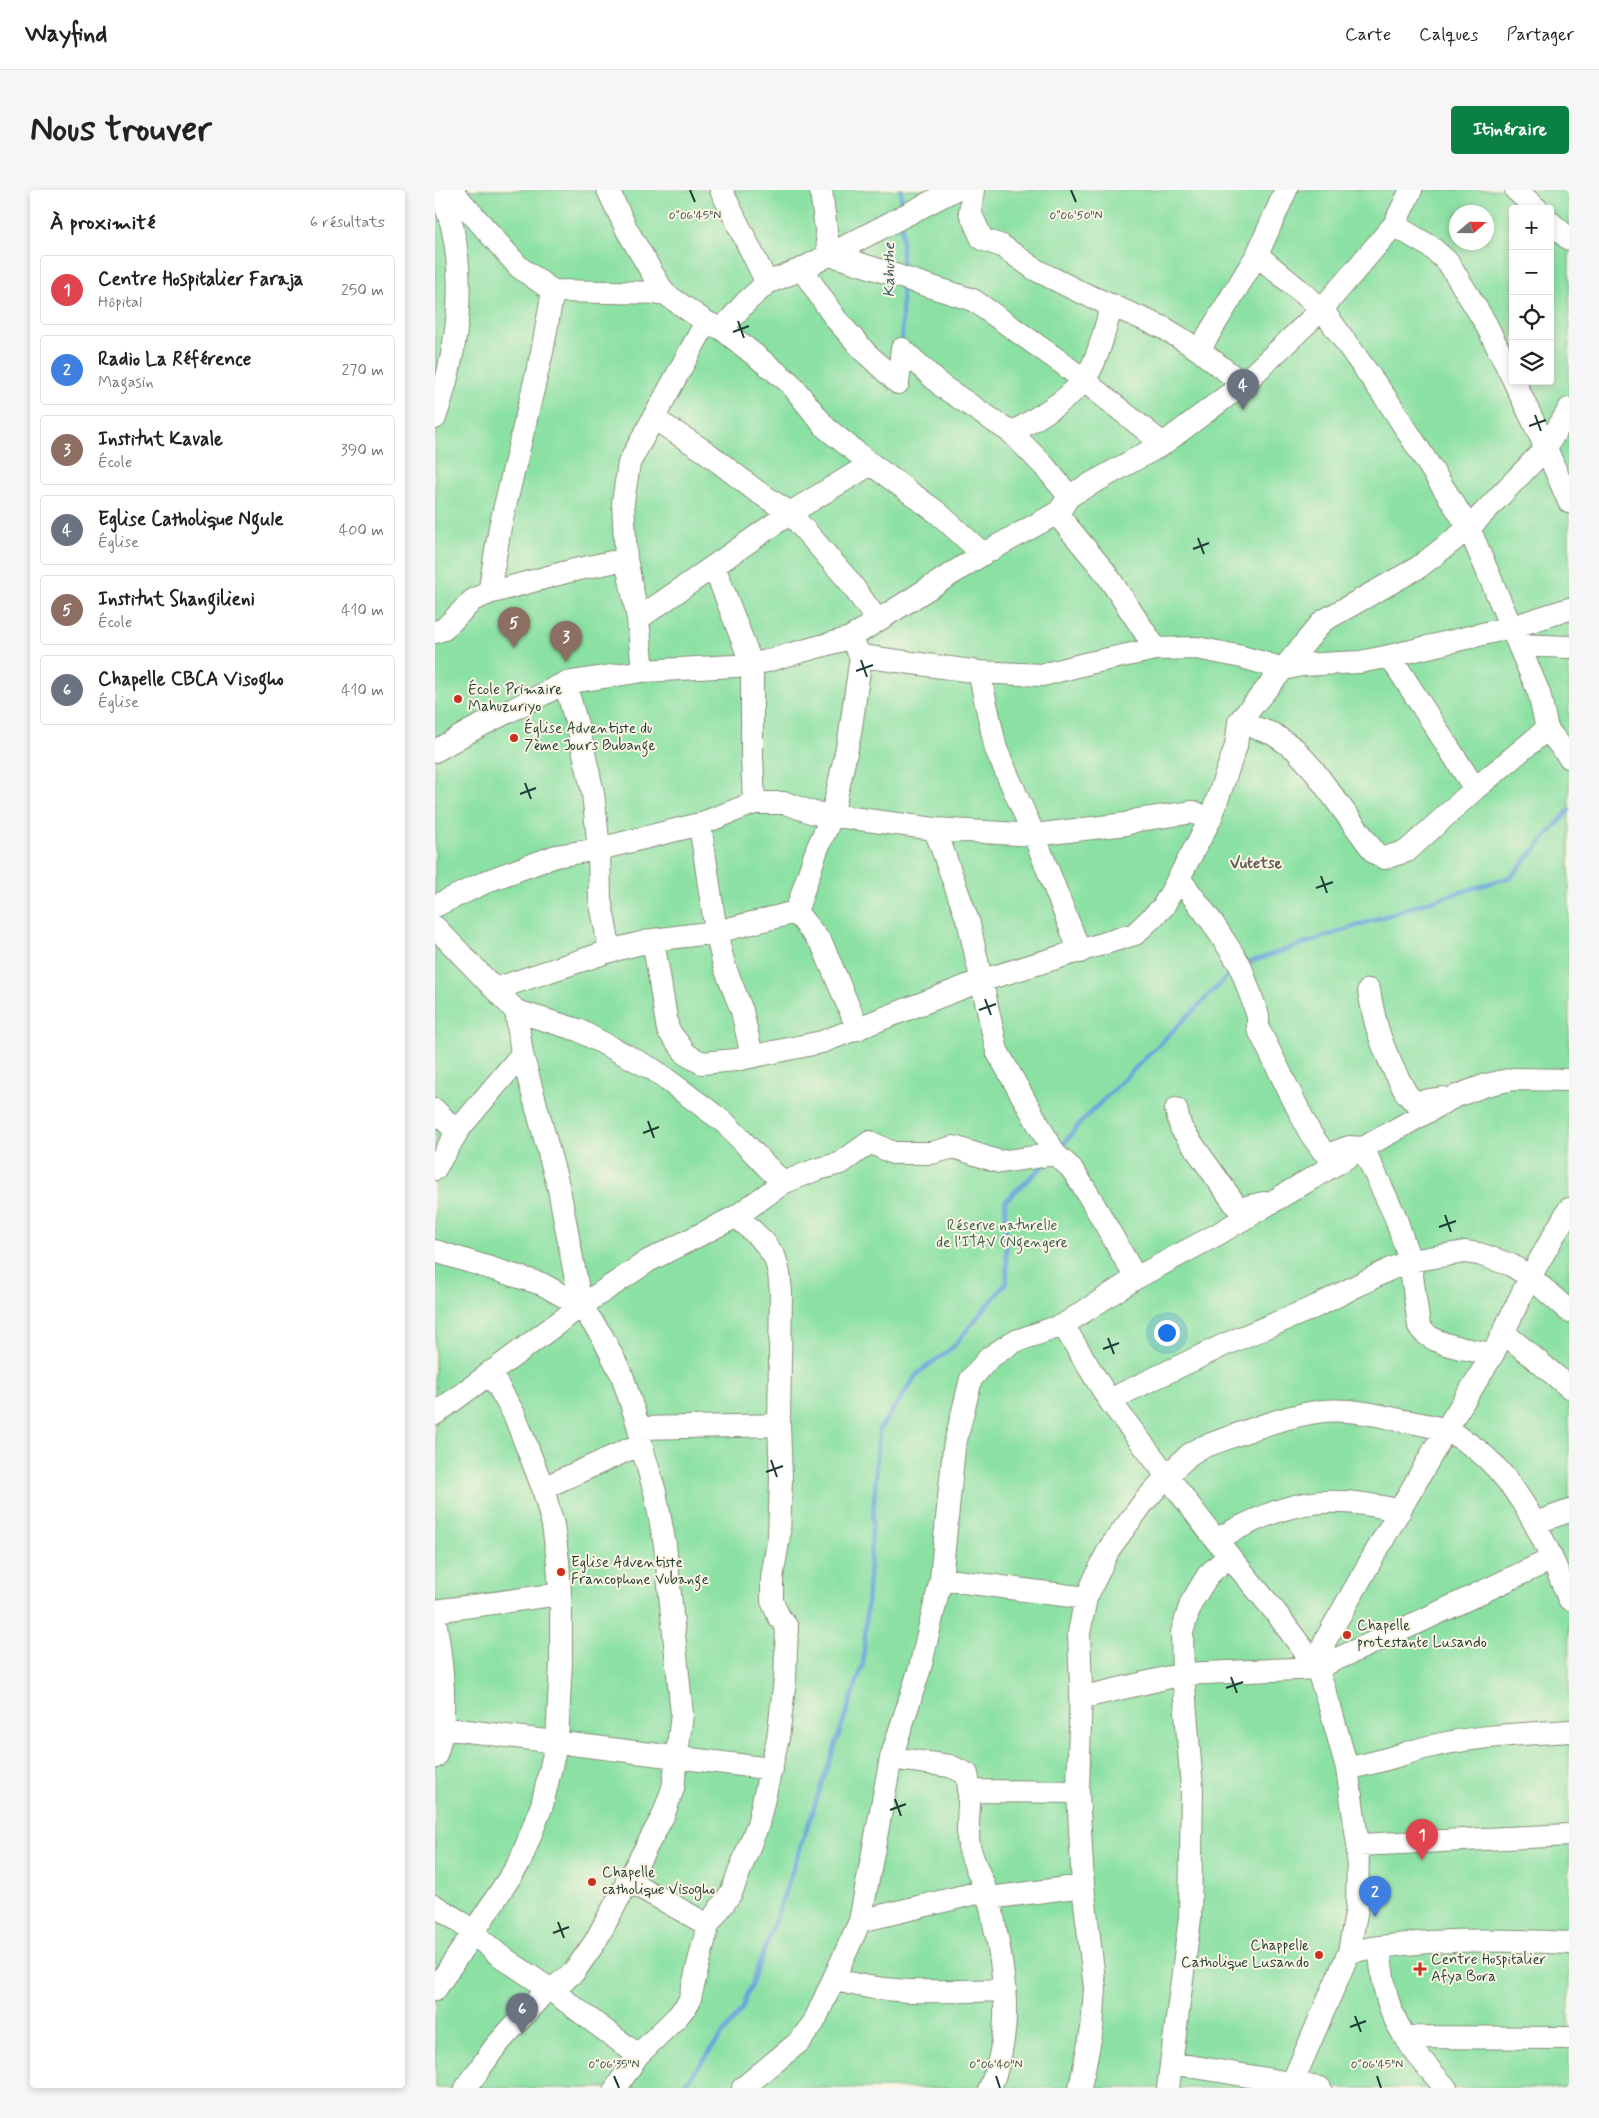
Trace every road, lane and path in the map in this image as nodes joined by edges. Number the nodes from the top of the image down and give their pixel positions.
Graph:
1 (440, 190) edge
2 (451, 190) edge
3 (607, 190) edge
4 (721, 190) edge
5 (821, 190) edge
6 (954, 190) edge
7 (973, 190) edge
8 (1286, 190) edge
9 (1411, 190) edge
10 (1516, 190) edge
11 (1533, 205) edge
12 (1394, 225) junction
13 (1554, 226) edge
14 (444, 230) edge
15 (1569, 240) edge
16 (829, 254) junction
17 (1257, 255) junction
18 (802, 269) junction
19 (767, 283) junction
20 (553, 291) junction
21 (664, 293) junction
22 (1112, 305) junction
23 (1322, 309) junction
24 (714, 326) junction
25 (1199, 350) junction
26 (1509, 372) edge
27 (1084, 380) junction
28 (441, 381) edge
29 (1243, 384) junction
30 (1516, 385) edge
31 (1569, 409) edge
32 (435, 418) edge
33 (653, 418) junction
34 (1012, 433) junction
35 (1163, 444) junction
36 (1547, 448) junction
37 (871, 464) junction
38 (1569, 502) edge
39 (1062, 505) junction
40 (790, 513) junction
41 (1469, 528) junction
42 (983, 554) junction
43 (626, 559) junction
44 (714, 566) junction
45 (489, 593) junction
46 (1569, 609) edge
47 (638, 619) junction
48 (877, 620) junction
49 (435, 632) edge
50 (1516, 636) junction
51 (856, 647) junction
52 (1569, 647) edge
53 (1156, 649) junction
54 (1390, 656) junction
55 (752, 665) junction
56 (1284, 669) junction
57 (643, 671) junction
58 (979, 672) junction
59 (565, 683) junction
60 (1239, 722) junction
61 (1547, 729) junction
62 (435, 752) edge
63 (1569, 758) edge
64 (1475, 789) junction
65 (754, 803) junction
66 (832, 816) junction
67 (1210, 820) junction
68 (700, 824) junction
69 (935, 828) junction
70 (1033, 835) junction
71 (599, 849) junction
72 (1179, 878) junction
73 (435, 906) edge
74 (796, 912) junction
75 (435, 927) edge
76 (716, 932) junction
77 (653, 940) junction
78 (610, 951) junction
79 (1080, 952) junction
80 (980, 981) junction
81 (495, 989) junction
82 (1369, 990) dead end
83 (516, 1011) junction
84 (858, 1029) junction
85 (521, 1054) junction
86 (752, 1056) junction
87 (1569, 1080) edge
88 (1454, 1097) junction
89 (1176, 1109) dead end
90 (435, 1110) edge
91 (457, 1132) junction
92 (1363, 1148) junction
93 (1055, 1154) junction
94 (435, 1169) edge
95 (783, 1183) junction
96 (1273, 1202) junction
97 (1569, 1209) edge
98 (737, 1216) junction
99 (435, 1251) edge
100 (1409, 1261) junction
101 (1530, 1277) junction
102 (1136, 1278) junction
103 (1567, 1305) edge
104 (581, 1306) junction
105 (1063, 1325) junction
106 (1504, 1333) junction
107 (1493, 1354) junction
108 (491, 1372) junction
109 (1569, 1387) edge
110 (1109, 1400) junction
111 (435, 1414) edge
112 (779, 1425) junction
113 (1445, 1431) junction
114 (640, 1436) junction
115 (1167, 1476) junction
116 (543, 1488) junction
117 (1400, 1511) junction
118 (1569, 1511) edge
119 (1535, 1523) junction
120 (1222, 1548) junction
121 (1553, 1559) junction
122 (941, 1579) junction
123 (560, 1594) junction
124 (1086, 1598) junction
125 (1569, 1599) edge
126 (435, 1611) edge
127 (435, 1618) edge
128 (1317, 1668) junction
129 (1183, 1674) junction
130 (1080, 1698) junction
131 (438, 1727) edge
132 (1569, 1731) edge
133 (557, 1742) junction
134 (435, 1757) edge
135 (678, 1758) junction
136 (891, 1758) junction
137 (1347, 1768) junction
138 (772, 1769) junction
139 (971, 1791) junction
140 (1077, 1792) junction
141 (1569, 1835) edge
142 (1358, 1845) junction
143 (627, 1880) junction
144 (1083, 1886) junction
145 (987, 1895) junction
146 (435, 1906) edge
147 (860, 1920) junction
148 (708, 1925) junction
149 (472, 1933) junction
150 (1569, 1943) edge
151 (1379, 1946) junction
152 (1349, 1952) junction
153 (834, 1979) junction
154 (550, 1989) junction
155 (435, 1990) edge
156 (1005, 1990) junction
157 (1407, 2037) junction
158 (1569, 2038) edge
159 (639, 2055) junction
160 (1171, 2063) junction
161 (1291, 2086) edge
162 (466, 2088) edge
163 (616, 2088) edge
164 (743, 2088) edge
165 (990, 2088) edge
166 (1079, 2088) edge
167 (1168, 2088) edge
168 (1320, 2088) edge
169 (1446, 2088) edge

1 - 14 street
2 - 20 street
3 - 21 street
4 - 19 street
5 - 16 street
6 - 16 street
7 - 22 street
8 - 17 street
9 - 12 street
10 - 11 street
12 - 23 street
12 - 26 street
13 - 15 street
14 - 28 street
16 - 18 street
16 - 27 street
17 - 23 street
17 - 25 street
18 - 19 street
18 - 34 street
19 - 24 street
20 - 21 street
20 - 45 street
21 - 24 street
22 - 25 street
22 - 27 street
23 - 29 street
23 - 41 street
24 - 33 street
24 - 37 street
25 - 29 street
27 - 34 street
27 - 35 street
28 - 32 street
29 - 35 street
30 - 36 street
31 - 36 street
33 - 40 street
33 - 43 street
34 - 39 street
35 - 39 street
36 - 38 street
36 - 41 street
37 - 40 street
37 - 42 street
39 - 42 street
39 - 53 street
40 - 44 street
40 - 48 street
41 - 50 street
41 - 56 street
42 - 48 street
43 - 45 street
43 - 47 street
44 - 47 street
44 - 55 street
45 - 49 street
46 - 50 street
47 - 57 street
48 - 51 street
50 - 52 street
50 - 54 street
50 - 61 street
51 - 55 street
51 - 58 street
51 - 66 street
53 - 56 street
53 - 58 street
54 - 56 street
54 - 64 street
55 - 57 street
55 - 65 street
56 - 60 street
57 - 59 street
58 - 70 street
59 - 62 street
59 - 71 street
60 - 64 street
60 - 67 street
61 - 63 street
61 - 64 street
65 - 66 street
65 - 68 street
66 - 69 street
66 - 74 street
67 - 70 street
67 - 72 street
68 - 71 street
68 - 76 street
69 - 70 street
69 - 80 street
70 - 79 street
71 - 73 street
71 - 78 street
72 - 79 street
72 - 92 street
74 - 76 street
74 - 84 street
75 - 81 street
76 - 77 street
76 - 86 street
77 - 78 street
77 - 86 street
78 - 81 street
79 - 80 street
80 - 84 street
80 - 93 street
81 - 83 street
82 - 88 street
83 - 85 street
83 - 95 street
84 - 86 street
85 - 91 street
85 - 104 street
87 - 88 street
88 - 92 street
89 - 96 street
90 - 91 street
91 - 94 street
92 - 96 street
92 - 100 street
93 - 95 street
93 - 102 street
95 - 98 street
96 - 102 street
97 - 101 street
98 - 104 street
98 - 112 street
99 - 104 street
100 - 101 street
100 - 107 street
100 - 110 street
101 - 103 street
101 - 106 street
102 - 105 street
104 - 108 street
104 - 114 street
105 - 110 street
105 - 122 street
106 - 107 street
106 - 109 street
107 - 113 street
108 - 111 street
108 - 116 street
110 - 115 street
112 - 114 street
112 - 138 street
113 - 115 street
113 - 117 street
113 - 119 street
114 - 116 street
114 - 135 street
115 - 120 street
115 - 124 street
116 - 123 street
117 - 120 street
117 - 128 street
118 - 119 street
119 - 121 street
120 - 128 street
120 - 129 street
121 - 125 street
121 - 128 street
122 - 124 street
122 - 136 street
123 - 126 street
123 - 133 street
124 - 130 street
127 - 131 street
128 - 129 street
128 - 137 street
129 - 130 street
129 - 160 street
130 - 140 street
131 - 133 street
131 - 134 street
132 - 137 street
133 - 135 street
133 - 149 street
135 - 138 street
135 - 143 street
136 - 139 street
136 - 147 street
137 - 142 street
138 - 148 street
139 - 140 street
139 - 145 street
140 - 144 street
141 - 142 street
142 - 152 street
143 - 148 street
143 - 154 street
144 - 145 street
144 - 166 street
145 - 147 street
145 - 156 street
146 - 149 street
147 - 153 street
148 - 159 street
149 - 154 street
149 - 155 street
150 - 151 street
151 - 152 street
151 - 157 street
152 - 161 street
153 - 156 street
153 - 164 street
154 - 159 street
154 - 162 street
156 - 165 street
157 - 158 street
157 - 169 street
159 - 163 street
160 - 161 street
160 - 167 street
161 - 168 street

